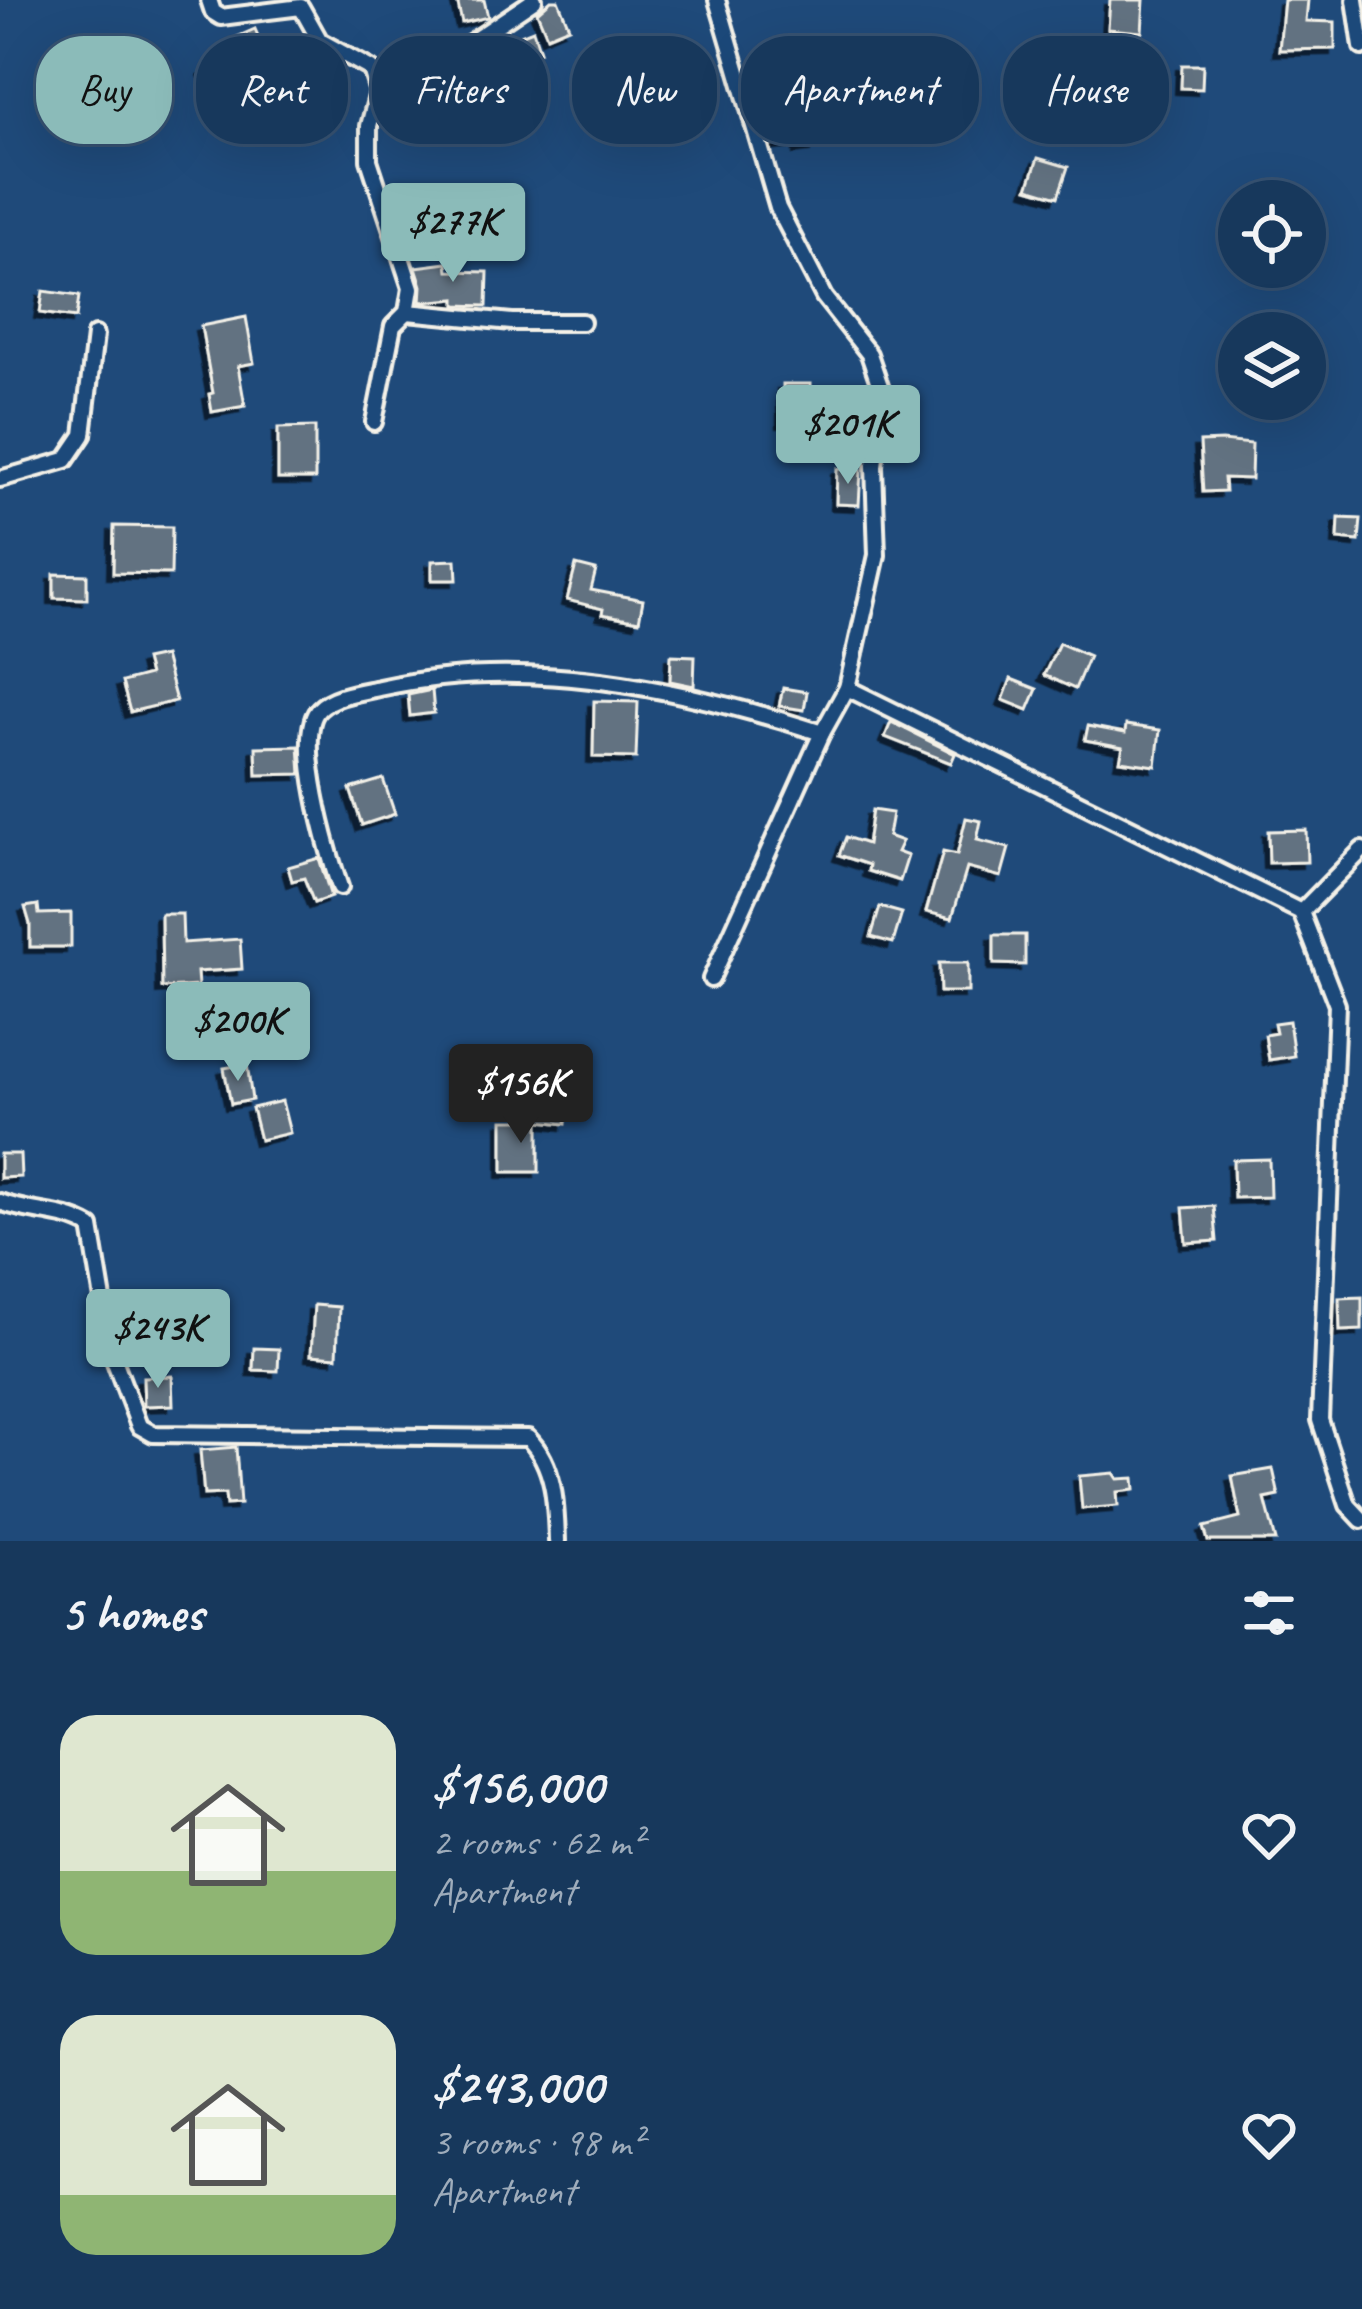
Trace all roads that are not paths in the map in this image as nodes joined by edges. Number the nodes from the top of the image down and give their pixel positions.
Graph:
1 (209, 0) edge
2 (534, 0) edge
3 (717, 0) edge
4 (1355, 0) edge
5 (481, 36) edge
6 (1362, 47) edge
7 (372, 72) edge
8 (372, 112) edge
9 (407, 312) junction
10 (582, 322) dead end
11 (95, 335) dead end
12 (374, 422) dead end
13 (0, 479) edge
14 (847, 688) junction
15 (822, 733) junction
16 (1362, 850) edge
17 (340, 887) dead end
18 (1301, 912) junction
19 (710, 979) dead end
20 (0, 1202) edge
21 (1362, 1520) edge
22 (557, 1541) edge

1 - 7 street
2 - 5 street
3 - 14 street
4 - 6 street
8 - 9 street
9 - 10 street
9 - 12 street
11 - 13 street
14 - 15 street
14 - 18 street
15 - 17 street
15 - 19 street
16 - 18 street
18 - 21 street
20 - 22 street

